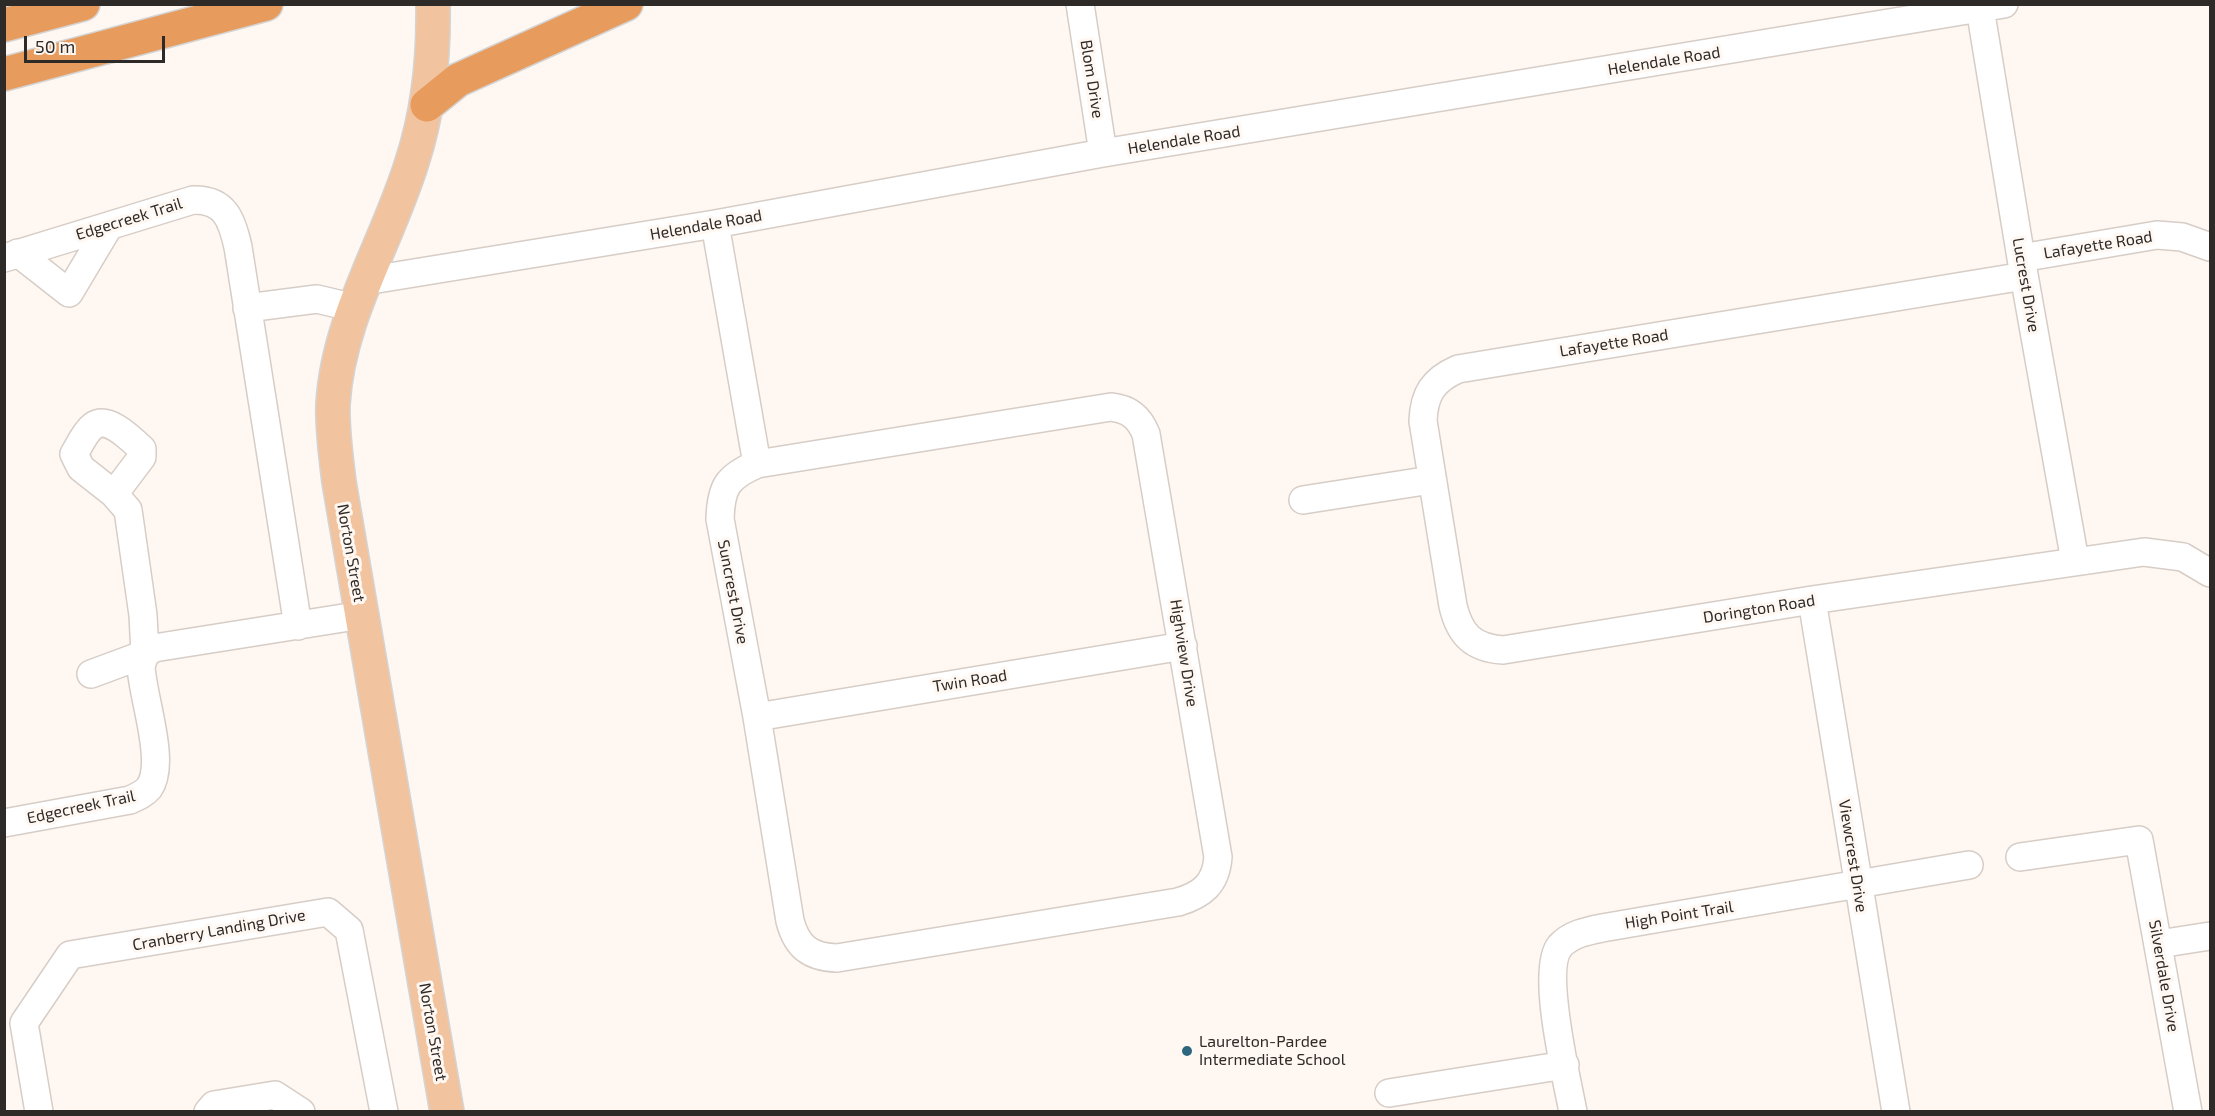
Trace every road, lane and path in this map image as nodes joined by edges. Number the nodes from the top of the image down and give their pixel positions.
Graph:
1 (83, 4) edge
2 (266, 4) edge
3 (433, 4) edge
4 (626, 4) edge
5 (1080, 4) edge
6 (1992, 6) edge
7 (4, 25) edge
8 (4, 74) edge
9 (427, 105) junction
10 (1103, 153) junction
11 (715, 224) junction
12 (109, 226) junction
13 (2211, 247) edge
14 (11, 256) edge
15 (2023, 267) junction
16 (360, 294) junction
17 (247, 308) junction
18 (757, 464) junction
19 (1431, 480) junction
20 (114, 494) dead end
21 (1303, 500) dead end
22 (2075, 561) junction
23 (2211, 573) edge
24 (1812, 600) junction
25 (362, 615) junction
26 (298, 626) junction
27 (1184, 646) junction
28 (145, 654) junction
29 (91, 674) dead end
30 (757, 717) junction
31 (4, 823) edge
32 (2020, 856) dead end
33 (1969, 865) dead end
34 (1858, 885) junction
35 (2211, 936) edge
36 (2159, 944) junction
37 (827, 957) joint
38 (1565, 1065) junction
39 (1389, 1093) dead end
40 (446, 1111) edge
41 (39, 1112) edge
42 (208, 1112) edge
43 (300, 1112) edge
44 (384, 1112) edge
45 (1573, 1112) edge
46 (1896, 1112) edge
47 (2188, 1112) edge

1 - 7 highway
2 - 8 highway
3 - 9 main road, Norton Street
4 - 9 highway
5 - 10 street, Blom Drive
6 - 10 street, Helendale Road
6 - 15 street, Lucrest Drive
9 - 16 main road, Norton Street
10 - 11 street, Helendale Road
11 - 16 street, Helendale Road
11 - 18 street
12 - 14 street, Edgecreek Trail
12 - 14 street
12 - 17 street, Edgecreek Trail
13 - 15 street, Lafayette Road
15 - 19 street, Lafayette Road
15 - 22 street, Lucrest Drive
16 - 17 street
16 - 25 main road, Norton Street
17 - 26 street, Edgecreek Trail
18 - 27 street, Highview Drive
18 - 30 street, Suncrest Drive
19 - 21 street
19 - 24 street, Dorington Road
20 - 28 street, Edgecreek Trail
22 - 23 street, Dorington Road
22 - 24 street, Dorington Road
24 - 34 street, Viewcrest Drive
25 - 26 street
25 - 40 main road, Norton Street
26 - 28 street
27 - 30 street, Twin Road
27 - 37 street, Highview Drive
28 - 29 street
28 - 31 street, Edgecreek Trail
30 - 37 street, Suncrest Drive
32 - 36 street, Silverdale Drive
33 - 34 street, High Point Trail
34 - 38 street, High Point Trail
34 - 46 street, Viewcrest Drive
35 - 36 street
36 - 47 street, Silverdale Drive
38 - 39 street
38 - 45 street, High Point Trail
41 - 44 street, Cranberry Landing Drive
42 - 43 street

